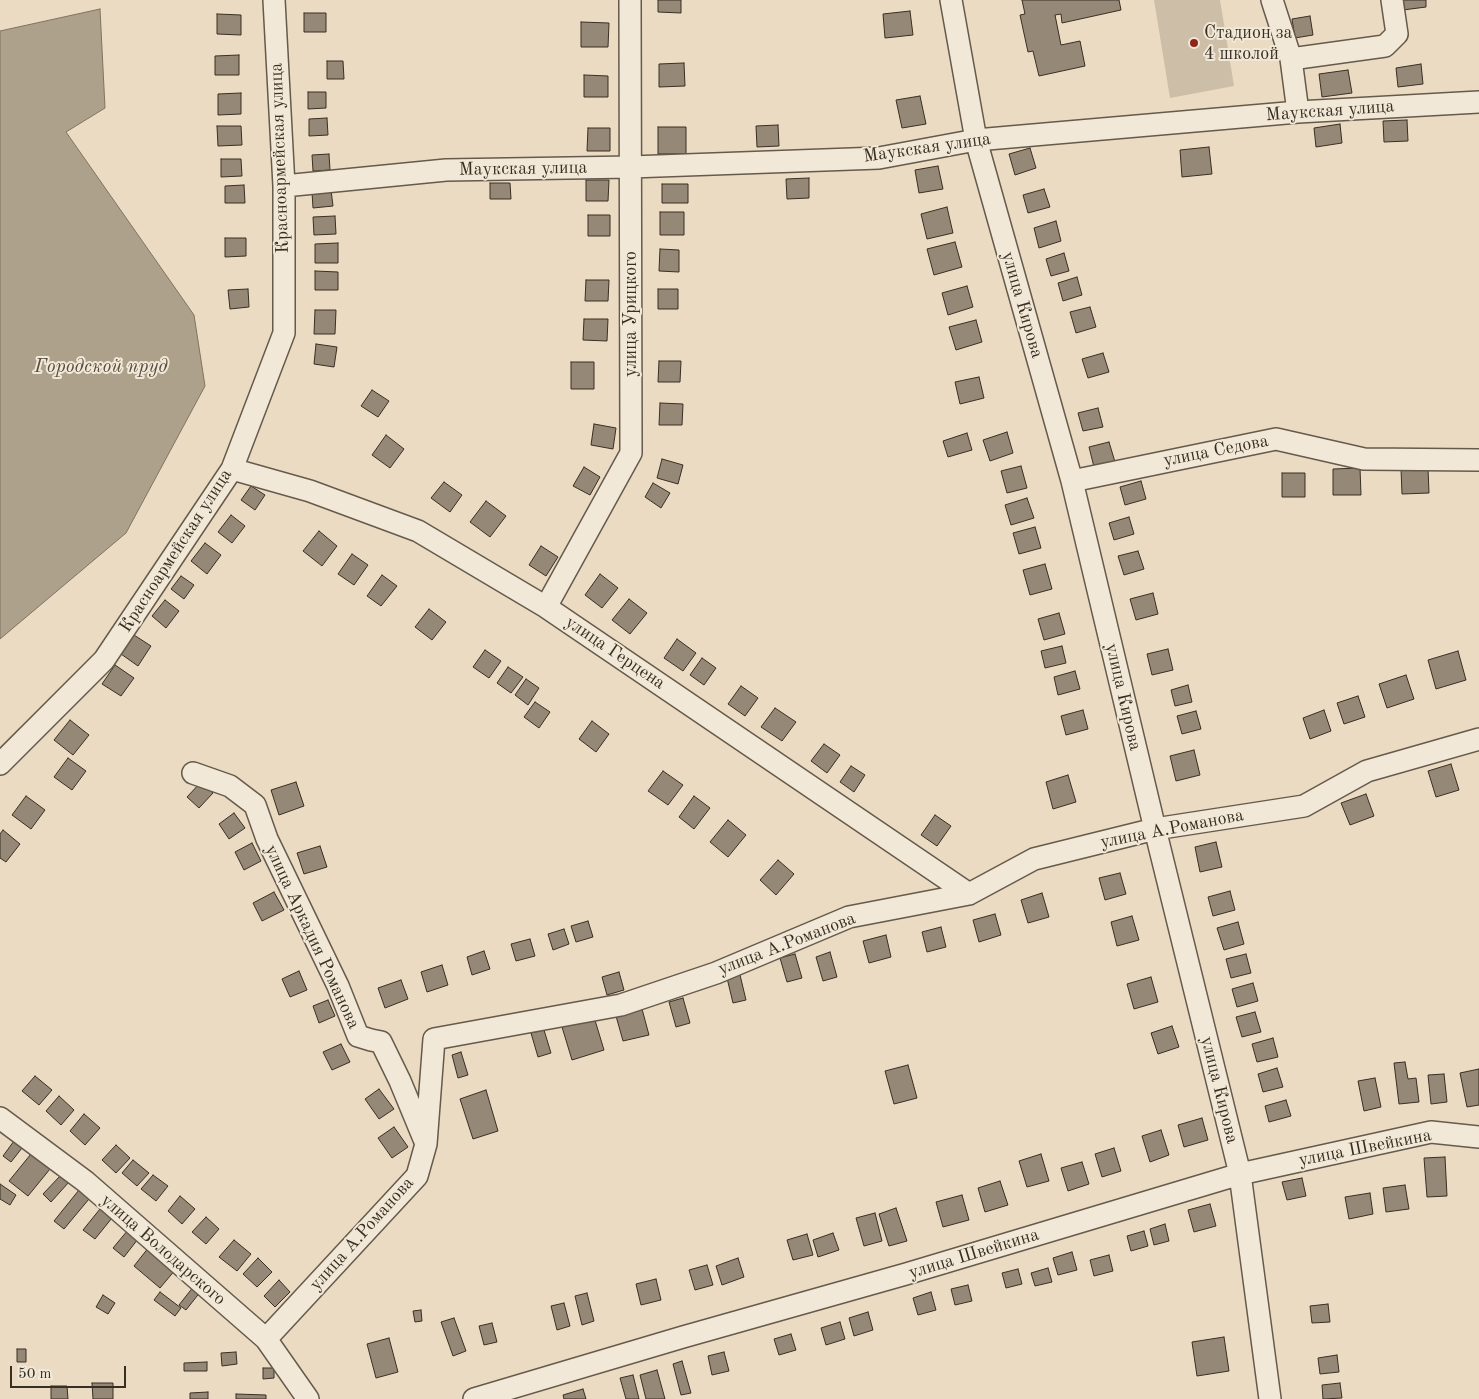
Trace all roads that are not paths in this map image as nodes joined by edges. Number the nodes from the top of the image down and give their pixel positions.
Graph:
1 (274, 0) edge
2 (630, 0) edge
3 (951, 0) edge
4 (1272, 0) edge
5 (1392, 0) edge
6 (1291, 59) junction
7 (1479, 102) edge
8 (1298, 112) junction
9 (976, 140) junction
10 (631, 167) junction
11 (284, 186) junction
12 (1479, 460) edge
13 (232, 469) junction
14 (1072, 481) junction
15 (546, 607) junction
16 (1479, 740) edge
17 (0, 764) edge
18 (193, 773) dead end
19 (1155, 829) junction
20 (969, 894) junction
21 (0, 1118) edge
22 (1479, 1137) edge
23 (426, 1144) junction
24 (1240, 1174) junction
25 (266, 1339) junction
26 (308, 1399) edge
27 (474, 1399) edge
28 (1270, 1399) edge

1 - 11 street, Красноармейская улица
2 - 10 street, улица Урицкого
3 - 9 street, улица Кирова
4 - 6 street
5 - 6 street
6 - 8 street
7 - 8 street, Маукская улица
8 - 9 street, Маукская улица
9 - 10 street, Маукская улица
9 - 14 street, улица Кирова
10 - 11 street, Маукская улица
10 - 15 street, улица Урицкого
11 - 13 street, Красноармейская улица
12 - 14 street, улица Седова
13 - 15 street, улица Герцена
13 - 17 street, Красноармейская улица
14 - 19 street, улица Кирова
15 - 20 street, улица Герцена
16 - 19 street, улица А.Романова
18 - 23 street, улица Аркадия Романова
19 - 20 street, улица А.Романова
19 - 24 street, улица Кирова
20 - 23 street, улица А.Романова
21 - 25 street, улица Володарского
22 - 24 street, улица Швейкина
23 - 25 street, улица А.Романова
24 - 27 street, улица Швейкина
24 - 28 street, улица Кирова
25 - 26 street, улица Володарского

